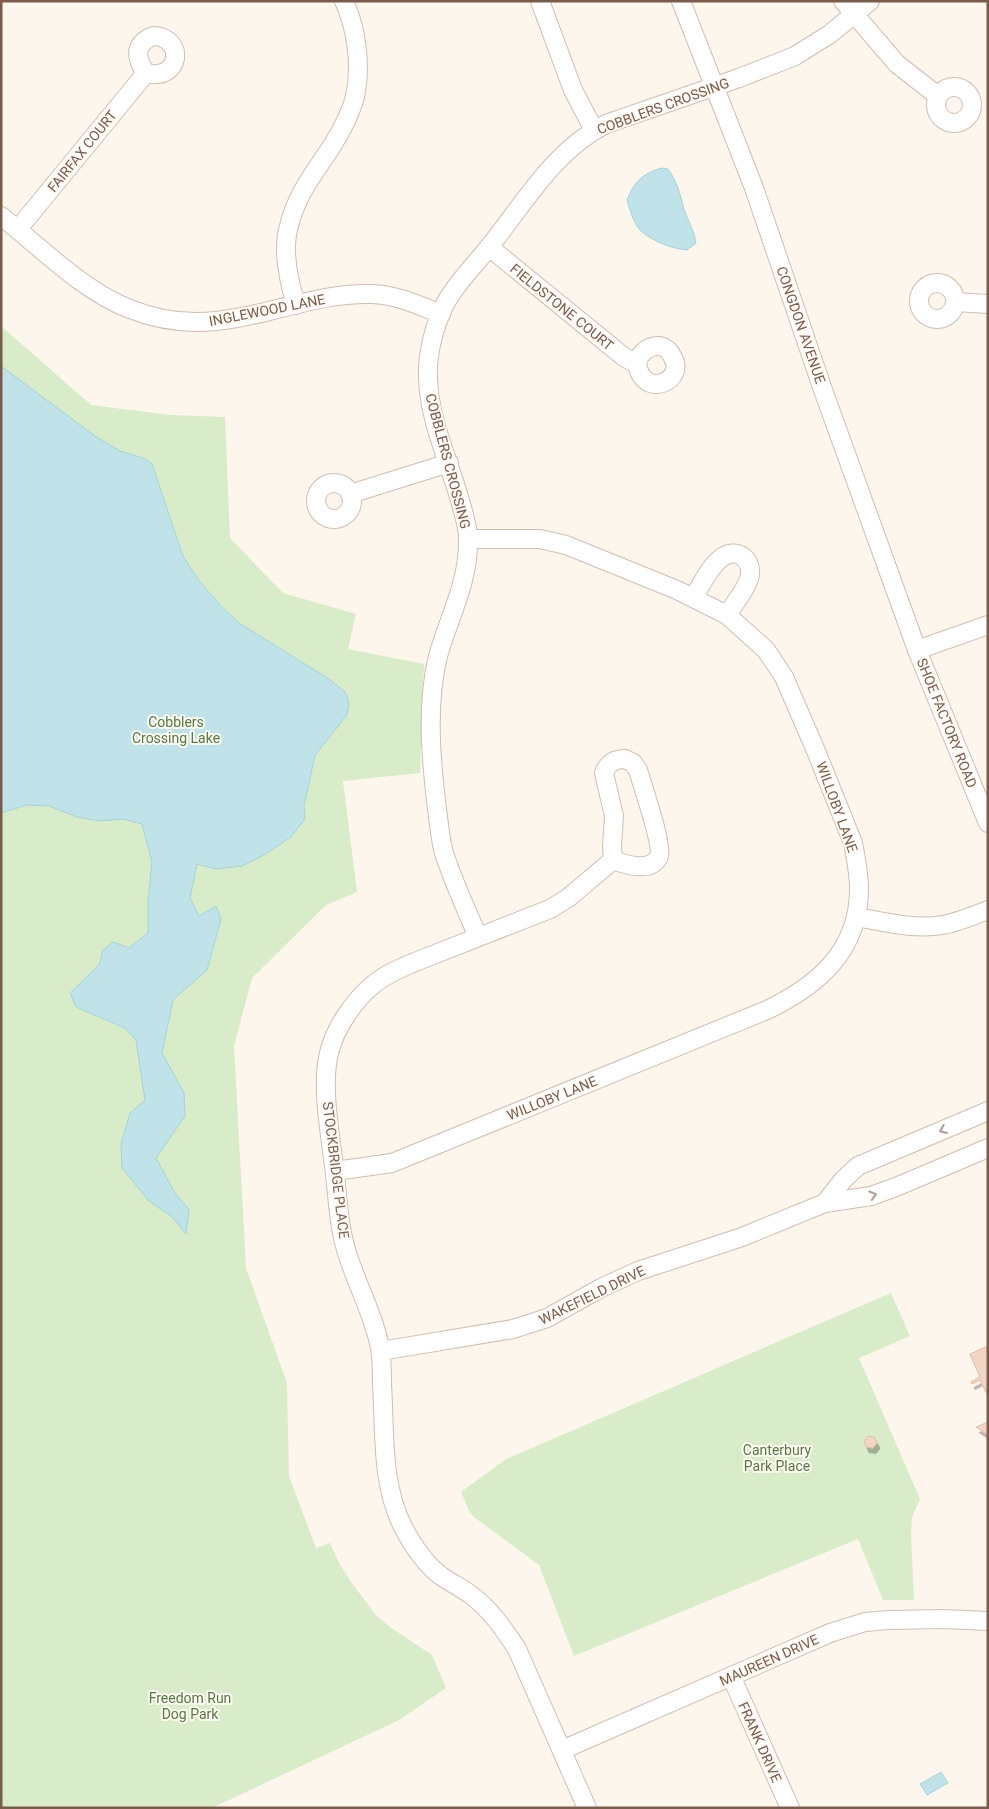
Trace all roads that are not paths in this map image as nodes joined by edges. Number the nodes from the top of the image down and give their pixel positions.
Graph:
1 (344, 1) edge
2 (540, 1) edge
3 (682, 1) edge
4 (843, 1) edge
5 (870, 1) edge
6 (855, 14) junction
7 (146, 73) dead end
8 (713, 86) junction
9 (938, 96) dead end
10 (594, 130) junction
11 (1, 216) edge
12 (18, 229) junction
13 (489, 247) junction
14 (955, 302) dead end
15 (988, 304) edge
16 (296, 305) junction
17 (441, 314) junction
18 (637, 364) dead end
19 (449, 463) junction
20 (350, 494) dead end
21 (468, 539) junction
22 (694, 597) junction
23 (726, 615) junction
24 (988, 624) edge
25 (917, 650) junction
26 (988, 823) edge
27 (613, 860) junction
28 (988, 910) edge
29 (857, 917) junction
30 (478, 936) junction
31 (988, 1111) edge
32 (988, 1148) edge
33 (335, 1171) junction
34 (825, 1202) junction
35 (381, 1351) junction
36 (988, 1621) edge
37 (731, 1676) junction
38 (562, 1750) junction
39 (587, 1808) edge
40 (790, 1808) edge

1 - 16 street
2 - 10 street
3 - 8 street, CONGDON AVENUE
4 - 6 street
5 - 6 street, COBBLERS CROSSING
6 - 8 street, COBBLERS CROSSING
6 - 9 street
7 - 12 street, FAIRFAX COURT
8 - 10 street, COBBLERS CROSSING
8 - 25 street, CONGDON AVENUE
10 - 13 street, COBBLERS CROSSING
11 - 12 street, INGLEWOOD LANE
12 - 16 street, INGLEWOOD LANE
13 - 17 street, COBBLERS CROSSING
13 - 18 street, FIELDSTONE COURT
14 - 15 street
16 - 17 street, INGLEWOOD LANE
17 - 19 street, COBBLERS CROSSING
19 - 20 street
19 - 21 street, COBBLERS CROSSING
21 - 22 street, WILLOBY LANE
21 - 30 street, COBBLERS CROSSING
22 - 23 street, WILLOBY LANE
22 - 23 street
23 - 29 street, WILLOBY LANE
24 - 25 street
25 - 26 street, SHOE FACTORY ROAD
27 - 27 street
27 - 30 street, STOCKBRIDGE PLACE
28 - 29 street
29 - 33 street, WILLOBY LANE
30 - 33 street, STOCKBRIDGE PLACE
31 -> 34 street, WAKEFIELD DRIVE
34 -> 32 street, WAKEFIELD DRIVE
33 - 35 street, STOCKBRIDGE PLACE
34 - 35 street, WAKEFIELD DRIVE
35 - 38 street, STOCKBRIDGE PLACE
36 - 37 street, MAUREEN DRIVE
37 - 38 street, MAUREEN DRIVE
37 - 40 street, FRANK DRIVE
38 - 39 street, STOCKBRIDGE PLACE

